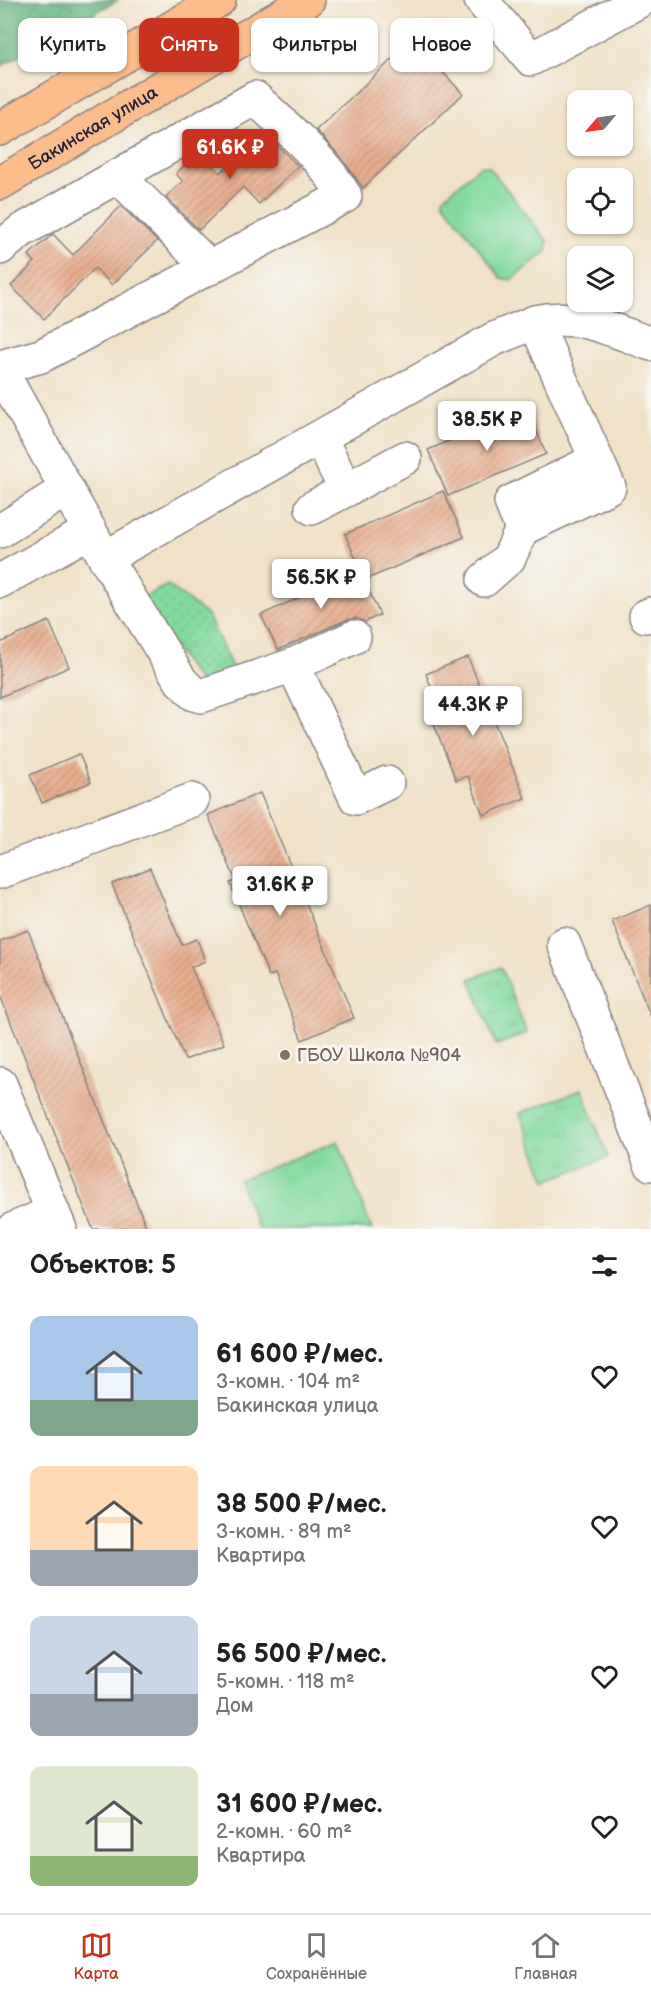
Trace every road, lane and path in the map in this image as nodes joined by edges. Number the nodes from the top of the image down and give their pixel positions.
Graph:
1 (219, 0) edge
2 (308, 0) edge
3 (481, 0) edge
4 (641, 0) edge
5 (0, 129) edge
6 (118, 176) junction
7 (0, 183) edge
8 (0, 248) edge
9 (210, 268) junction
10 (535, 322) junction
11 (651, 344) edge
12 (0, 368) edge
13 (320, 438) junction
14 (405, 458) dead end
15 (596, 460) junction
16 (67, 489) junction
17 (346, 490) junction
18 (312, 508) dead end
19 (522, 529) junction
20 (0, 531) edge
21 (98, 545) junction
22 (484, 580) dead end
23 (0, 581) edge
24 (354, 637) dead end
25 (293, 665) junction
26 (387, 783) dead end
27 (192, 800) dead end
28 (0, 872) edge
29 (564, 944) dead end
30 (0, 1086) edge
31 (651, 1164) edge
32 (56, 1220) edge
33 (14, 1229) edge

1 - 5 main road
2 - 7 main road, Бакинская улица
3 - 4 lane
6 - 8 lane
6 - 9 lane
6 - 9 lane
9 - 12 lane
10 - 11 lane
10 - 13 lane
10 - 15 lane
12 - 16 lane
13 - 17 lane
13 - 21 lane
14 - 17 lane
15 - 19 lane
15 - 19 lane
16 - 20 lane
16 - 21 lane
17 - 18 lane
19 - 22 lane
21 - 23 lane
21 - 25 lane
24 - 25 lane
25 - 26 lane
27 - 28 lane
29 - 31 lane
30 - 32 lane
32 - 33 lane

